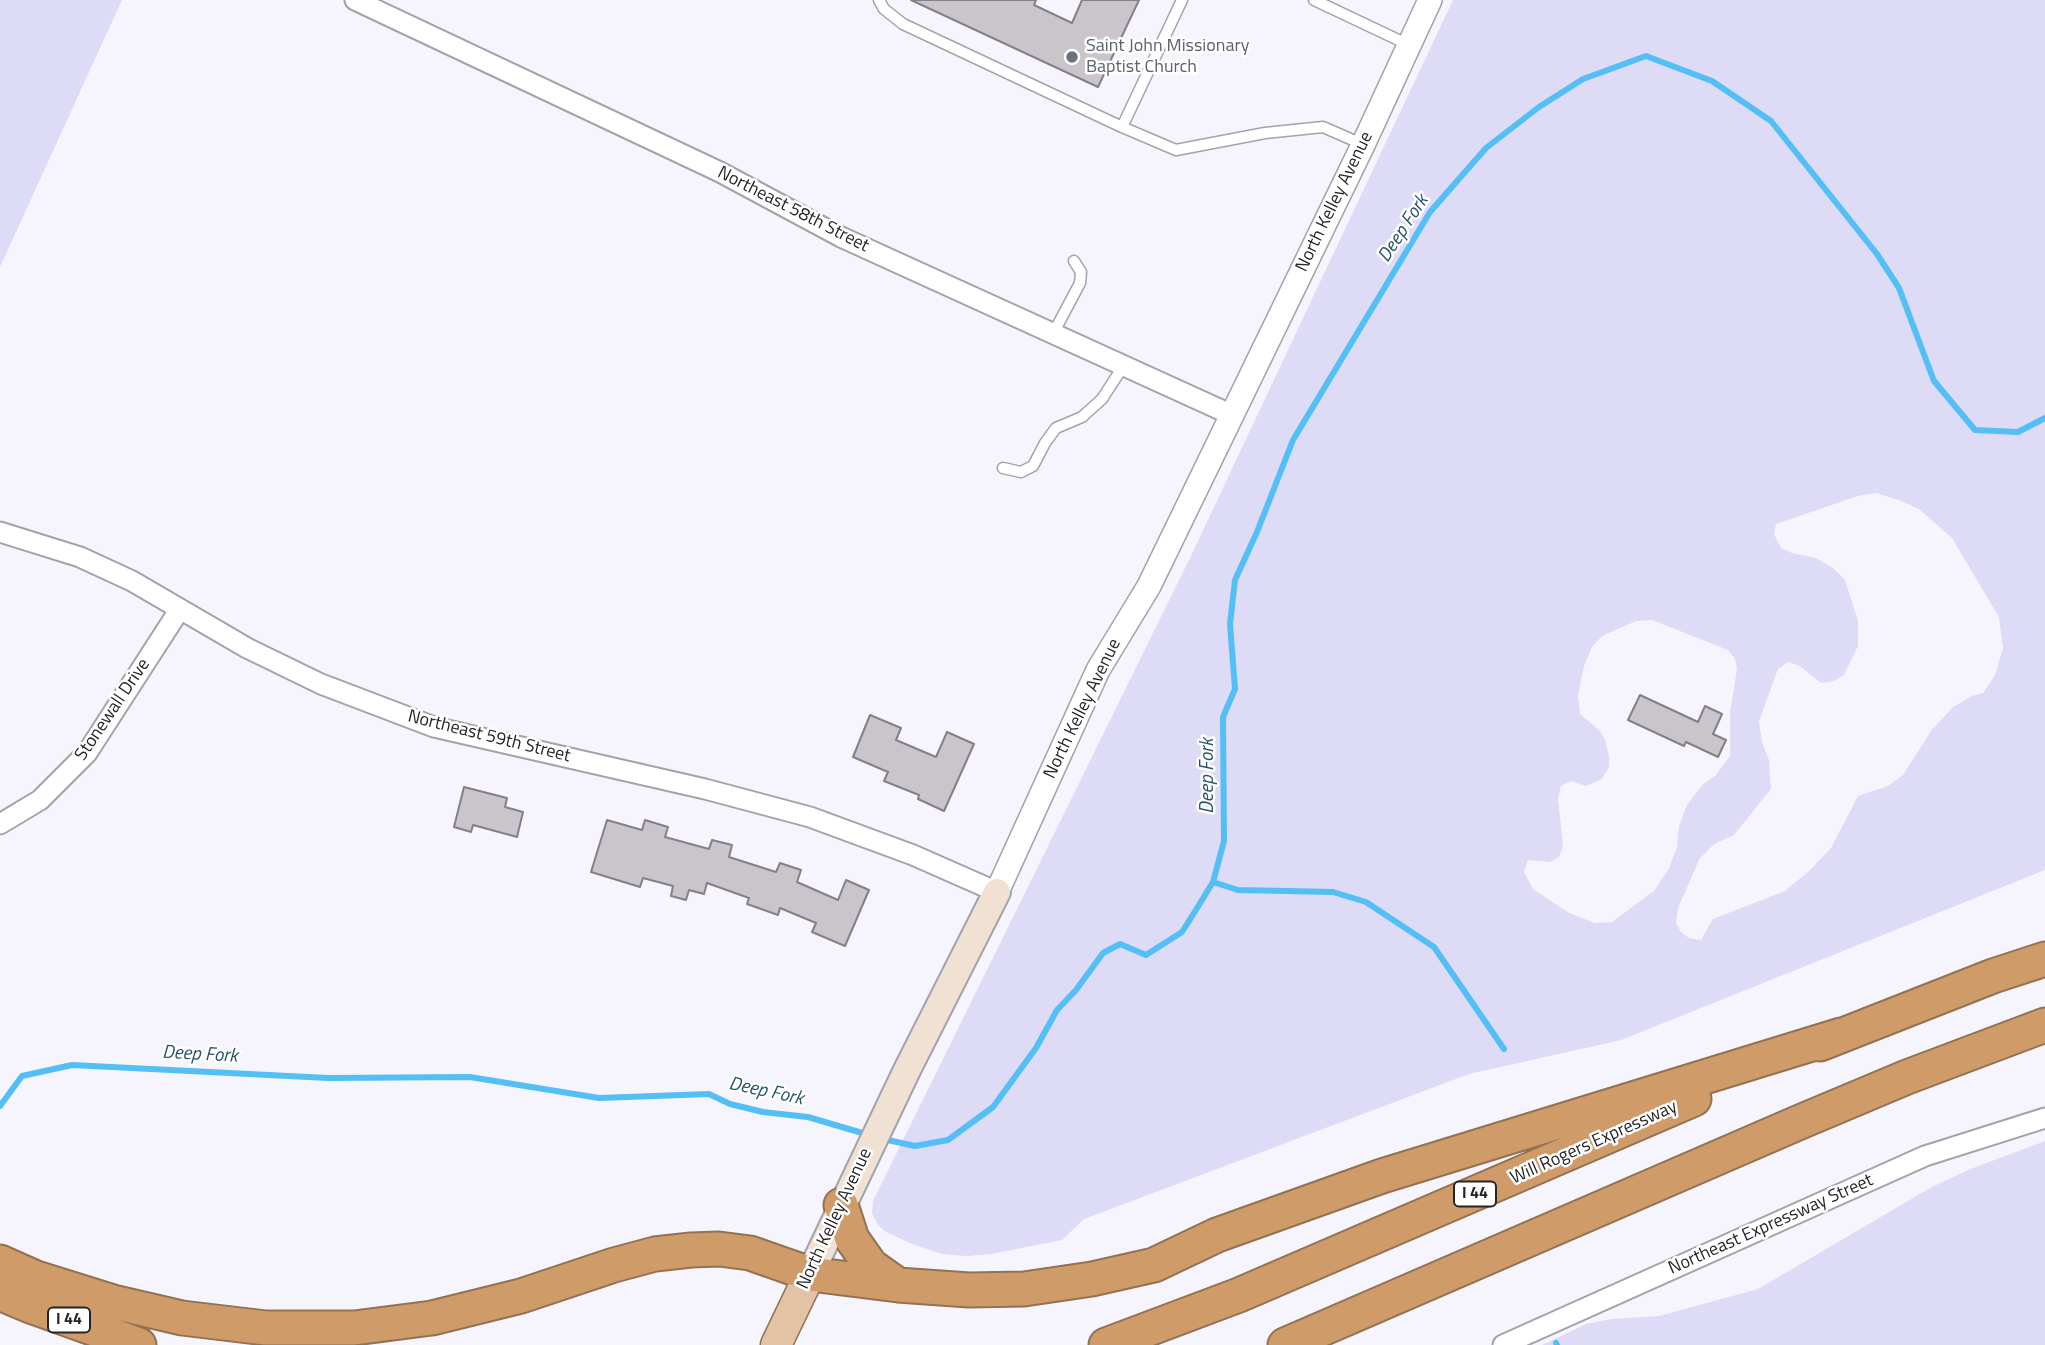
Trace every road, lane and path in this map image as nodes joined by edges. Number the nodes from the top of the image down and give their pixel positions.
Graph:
1 (355, 0) edge
2 (879, 0) edge
3 (1182, 0) edge
4 (1314, 0) edge
5 (1430, 0) edge
6 (1410, 45) junction
7 (1122, 127) junction
8 (1363, 145) junction
9 (1074, 261) dead end
10 (1054, 332) junction
11 (1124, 365) junction
12 (1232, 415) junction
13 (1003, 468) dead end
14 (0, 532) edge
15 (180, 609) junction
16 (0, 824) edge
17 (997, 892) junction
18 (2045, 959) edge
19 (2045, 1025) edge
20 (1841, 1035) junction
21 (2045, 1118) edge
22 (841, 1205) junction
23 (0, 1262) edge
24 (810, 1274) junction
25 (1432, 1281) junction
26 (898, 1285) junction
27 (0, 1293) edge
28 (139, 1345) edge
29 (776, 1345) edge
30 (1105, 1345) edge
31 (1285, 1345) edge
32 (1324, 1345) edge
33 (1503, 1345) edge

1 - 10 street, Northeast 58th Street
2 - 7 lane
3 - 7 lane
4 - 6 lane
5 - 6 street, North Kelley Avenue
6 - 8 street, North Kelley Avenue
7 - 8 lane
8 - 12 street, North Kelley Avenue
9 - 10 lane
10 - 11 street, Northeast 58th Street
11 - 12 street, Northeast 58th Street
11 - 13 lane
12 - 17 street, North Kelley Avenue
14 - 15 street, Northeast 59th Street
15 - 16 street, Stonewall Drive
15 - 17 street, Northeast 59th Street
17 - 22 main road, North Kelley Avenue
18 - 20 highway, Will Rogers Expressway
19 - 25 highway
20 - 26 highway
20 - 30 highway, Will Rogers Expressway / I 44
21 - 33 street, Northeast Expressway Street
22 - 24 main road, North Kelley Avenue
22 - 26 highway
23 - 24 highway
24 - 26 highway
24 - 29 main road, North Kelley Avenue
25 - 31 highway
25 - 32 highway
27 - 28 highway, I 44

